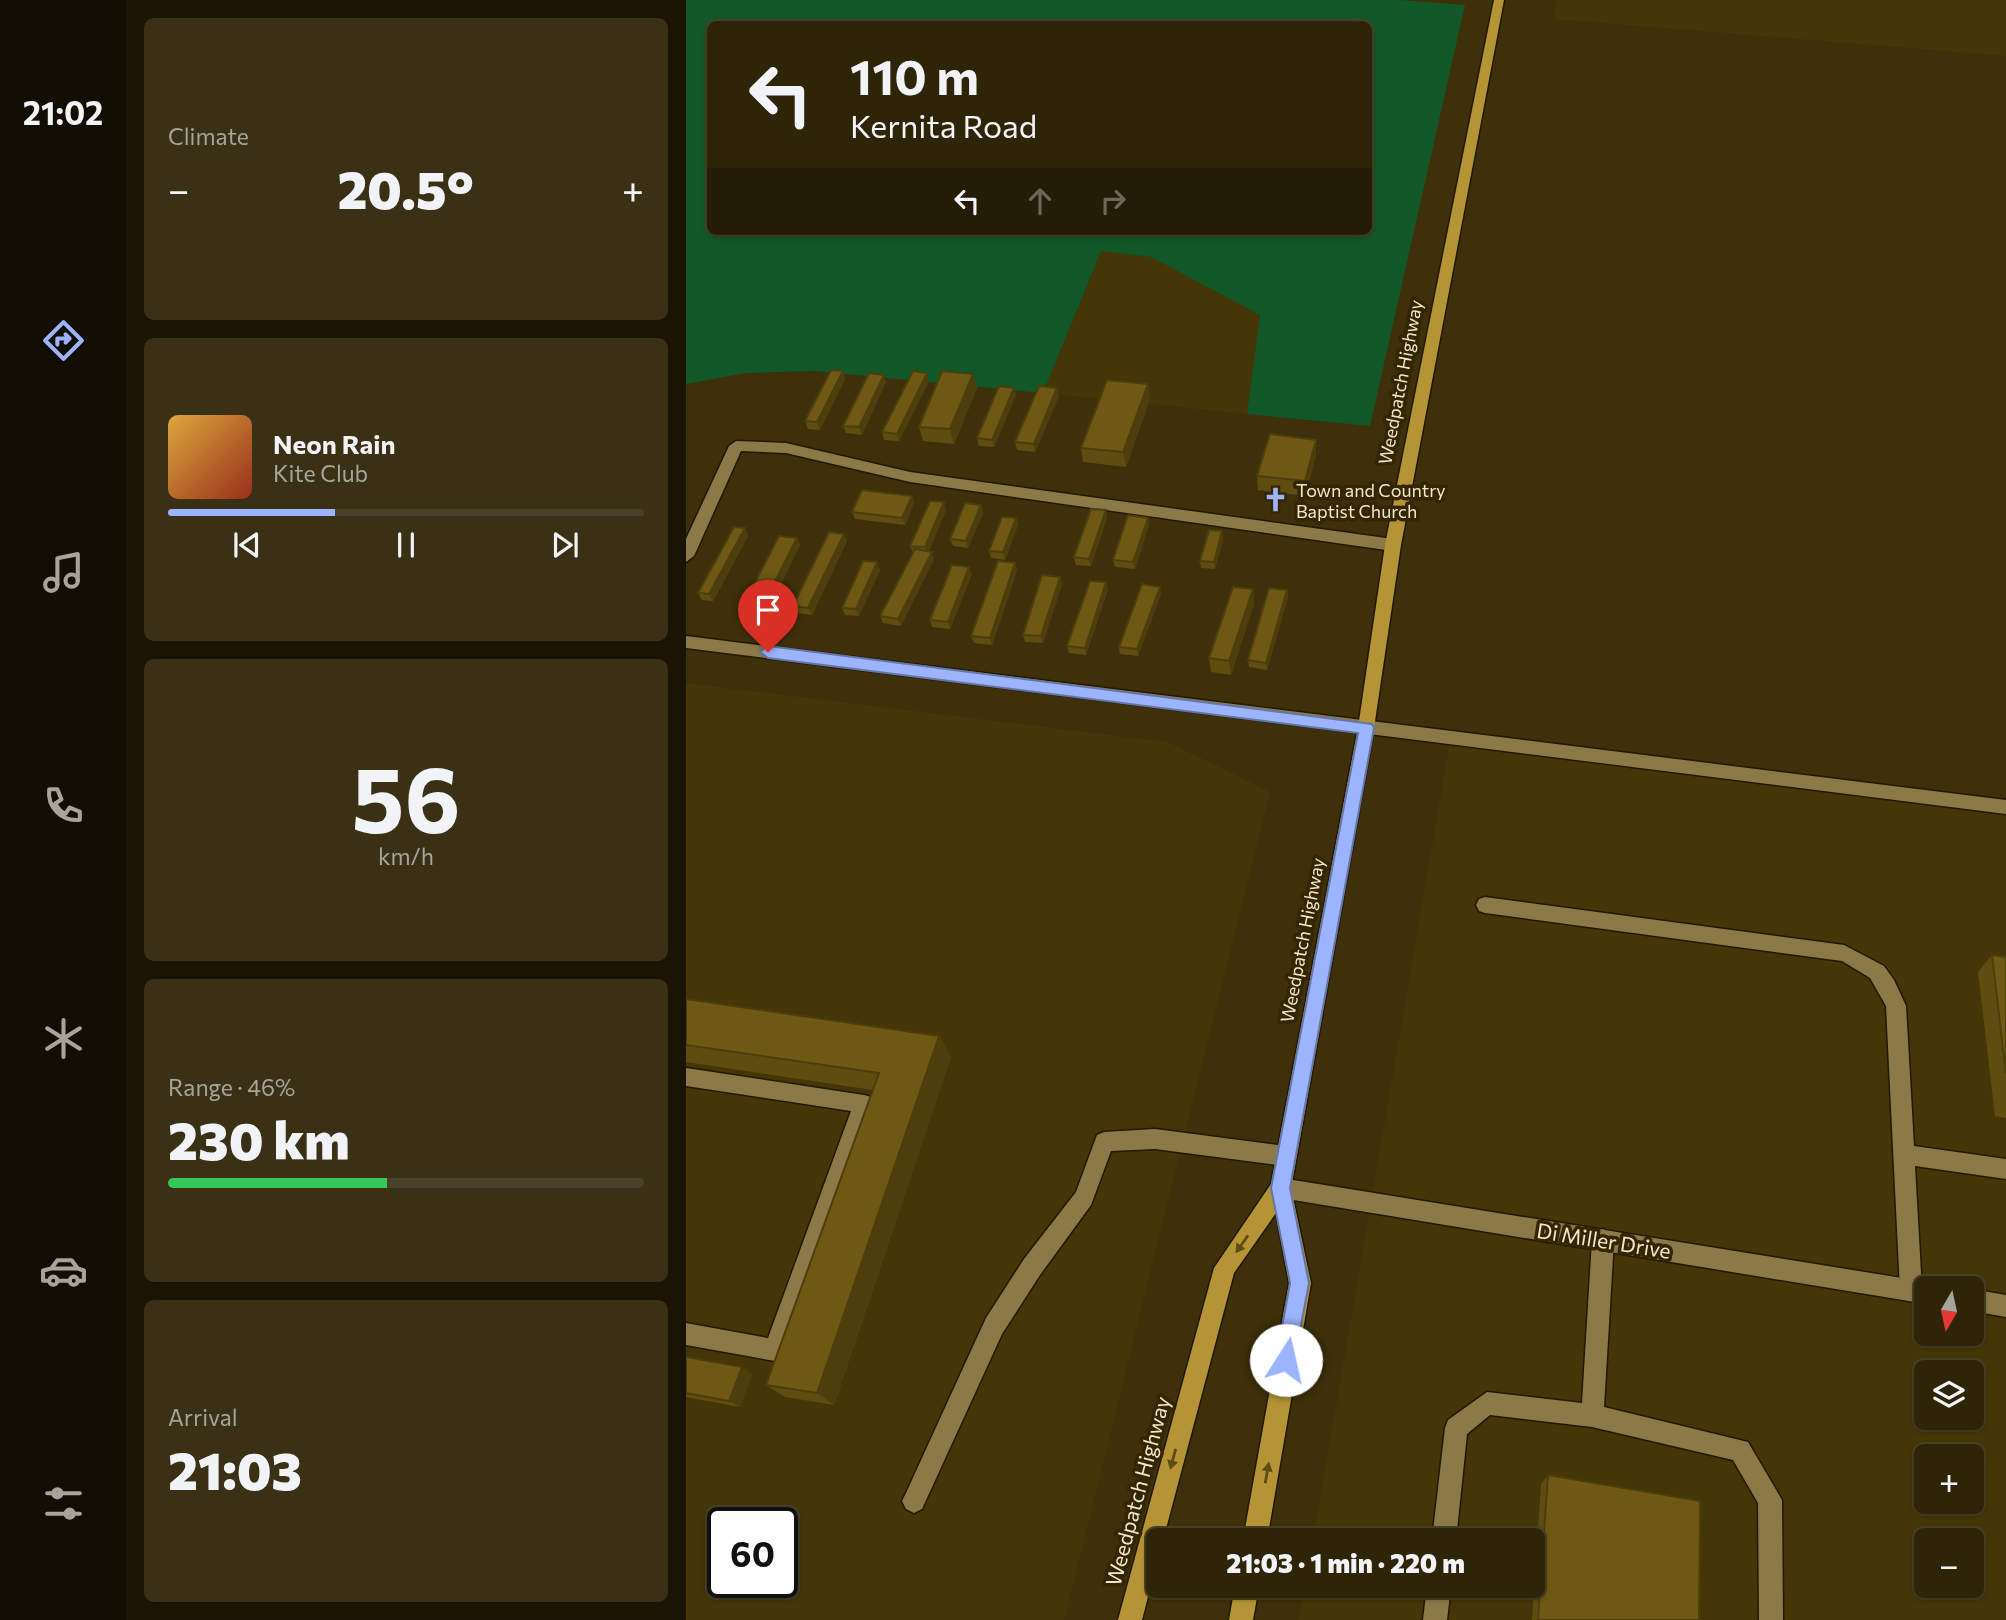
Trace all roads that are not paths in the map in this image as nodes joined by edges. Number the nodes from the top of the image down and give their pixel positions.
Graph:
1 (1499, 0) edge
2 (1393, 545) junction
3 (686, 556) edge
4 (686, 642) edge
5 (1366, 728) junction
6 (2006, 807) edge
7 (1485, 905) dead end
8 (686, 1077) edge
9 (1904, 1155) junction
10 (1286, 1156) junction
11 (2006, 1169) edge
12 (1281, 1188) junction
13 (1603, 1240) junction
14 (1917, 1276) edge
15 (1914, 1291) edge
16 (1984, 1302) edge
17 (2006, 1306) edge
18 (686, 1334) edge
19 (1592, 1416) junction
20 (914, 1501) dead end
21 (1257, 1528) edge
22 (1445, 1528) edge
23 (1245, 1598) edge
24 (1438, 1598) edge
25 (1130, 1620) edge
26 (1241, 1620) edge
27 (1436, 1620) edge
28 (1771, 1620) edge

1 - 2 main road, Weedpatch Highway
2 - 3 street
2 - 5 main road, Weedpatch Highway
4 - 5 street
5 - 6 street
5 - 10 main road, Weedpatch Highway
7 - 9 street
8 - 18 street
9 - 11 street
9 - 14 street
10 - 12 main road, Weedpatch Highway
10 - 20 street
12 - 13 street, Di Miller Drive
21 -> 12 main road, Weedpatch Highway
12 -> 25 main road, Weedpatch Highway
13 - 15 street, Di Miller Drive
13 - 19 street
16 - 17 street
19 - 22 street
19 - 28 street
23 - 26 main road
24 - 27 street

